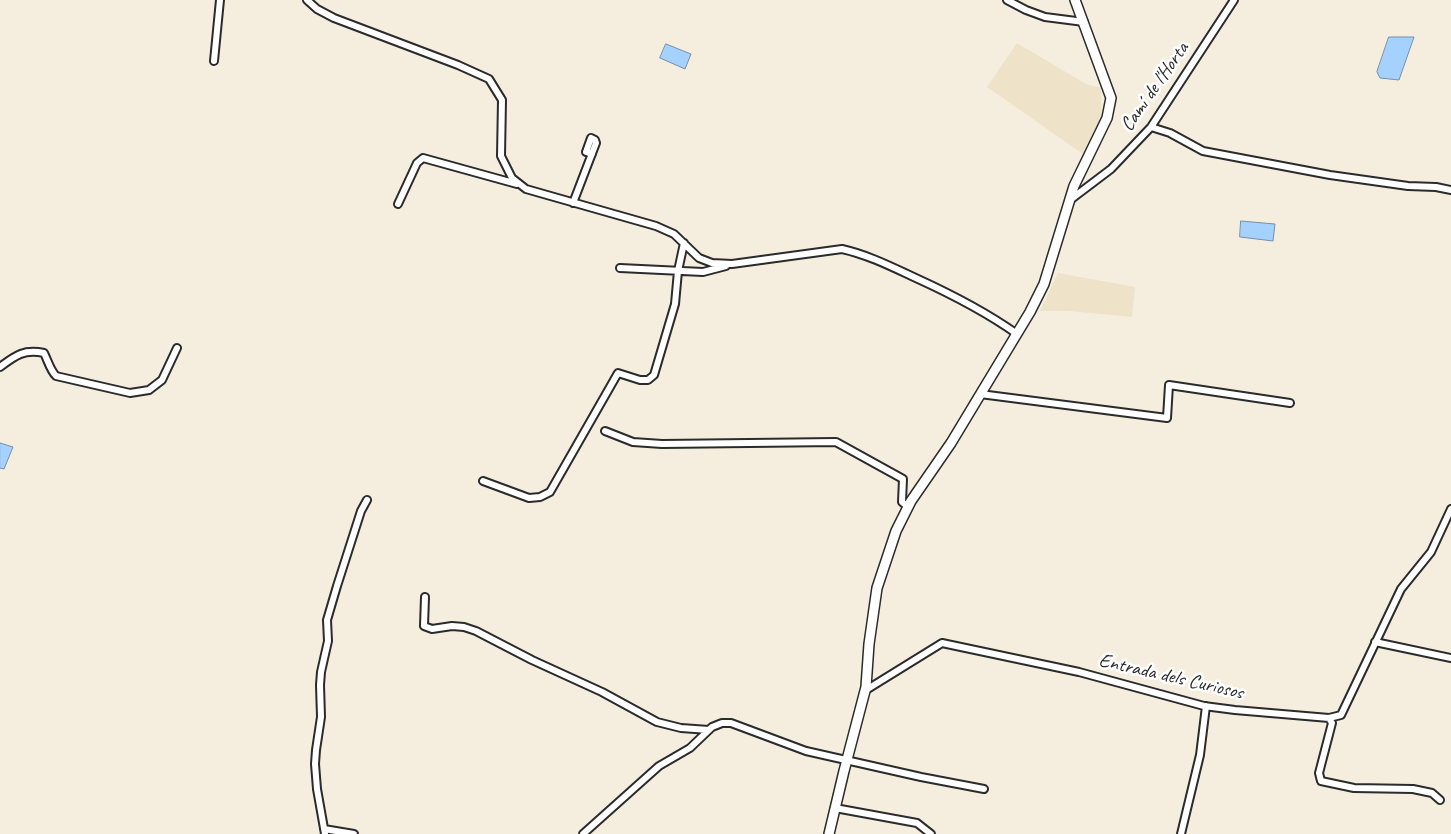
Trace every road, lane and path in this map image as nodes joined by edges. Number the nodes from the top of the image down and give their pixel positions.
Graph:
1 (220, 0) edge
2 (307, 0) edge
3 (1007, 0) edge
4 (1075, 0) edge
5 (1234, 0) edge
6 (1084, 22) junction
7 (214, 61) dead end
8 (1151, 127) junction
9 (592, 154) dead end
10 (521, 185) junction
11 (1451, 190) edge
12 (1069, 201) junction
13 (573, 203) junction
14 (398, 204) dead end
15 (684, 243) junction
16 (732, 264) junction
17 (620, 268) dead end
18 (678, 271) junction
19 (1017, 334) junction
20 (177, 348) dead end
21 (0, 366) edge
22 (980, 394) junction
23 (1290, 403) dead end
24 (605, 431) dead end
25 (483, 481) dead end
26 (367, 500) dead end
27 (908, 507) junction
28 (1451, 509) edge
29 (425, 597) dead end
30 (1375, 642) junction
31 (1451, 658) edge
32 (866, 690) junction
33 (1206, 706) junction
34 (1330, 718) junction
35 (709, 730) junction
36 (847, 759) junction
37 (984, 789) dead end
38 (1440, 800) dead end
39 (835, 808) junction
40 (324, 831) edge
41 (354, 834) edge
42 (583, 834) edge
43 (829, 834) edge
44 (931, 834) edge
45 (1181, 834) edge

1 - 7 street
2 - 10 street
3 - 6 street
4 - 6 main road
5 - 8 street, Camí de l'Horta
6 - 12 main road
8 - 11 street
8 - 12 street, Camí de l'Horta
9 - 13 street
10 - 13 street
10 - 14 street
12 - 19 main road
13 - 15 street
15 - 16 street
15 - 18 street
16 - 18 street
16 - 19 street
17 - 18 street
18 - 25 street
19 - 22 main road
20 - 21 street
22 - 23 street
22 - 27 main road
24 - 27 street
26 - 40 street
27 - 32 main road
28 - 30 street
29 - 35 street
30 - 31 street
30 - 34 street
32 - 33 street, Entrada dels Curiosos
32 - 36 main road
33 - 34 street, Entrada dels Curiosos
33 - 45 street
34 - 38 street
35 - 36 street
35 - 42 street
36 - 37 street
36 - 39 main road
39 - 43 main road
39 - 44 street
40 - 41 street

